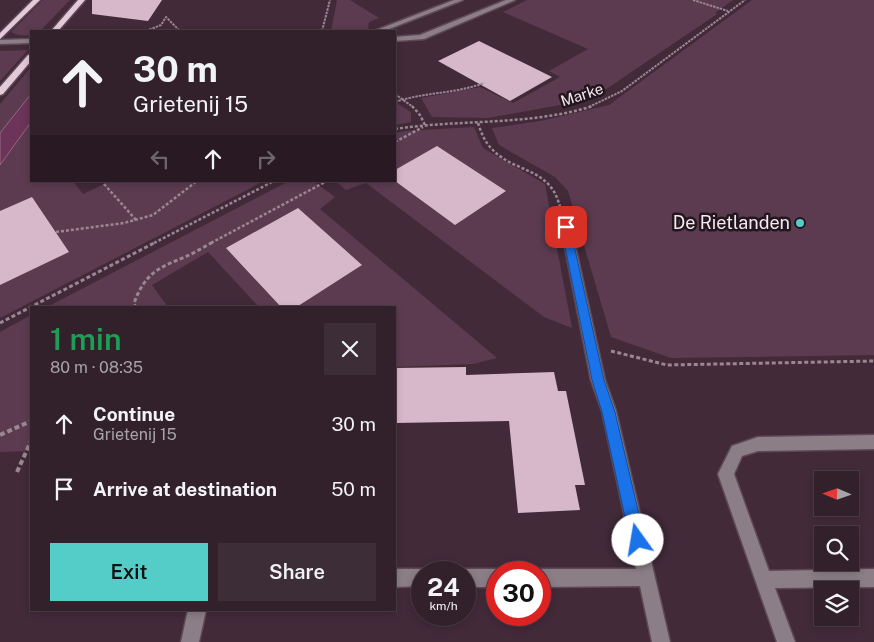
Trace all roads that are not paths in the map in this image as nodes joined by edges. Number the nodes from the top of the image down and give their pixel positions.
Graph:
1 (37, 0) edge
2 (82, 0) edge
3 (460, 0) edge
4 (512, 0) edge
5 (55, 30) edge
6 (381, 30) edge
7 (0, 37) edge
8 (396, 39) edge
9 (30, 41) edge
10 (0, 42) edge
11 (30, 58) edge
12 (0, 92) edge
13 (566, 227) road end
14 (874, 442) edge
15 (646, 577) junction
16 (396, 578) edge
17 (411, 578) edge
18 (551, 578) edge
19 (874, 578) edge
20 (764, 580) junction
21 (197, 611) edge
22 (190, 642) edge
23 (661, 642) edge
24 (786, 642) edge

1 - 7 main road
2 - 5 main road
3 - 6 street
4 - 8 street
9 - 10 street
11 - 12 main road
13 - 15 street
14 - 20 street
15 - 18 street
15 - 23 street
16 - 17 street
19 - 20 street
20 - 24 street
21 - 22 street

